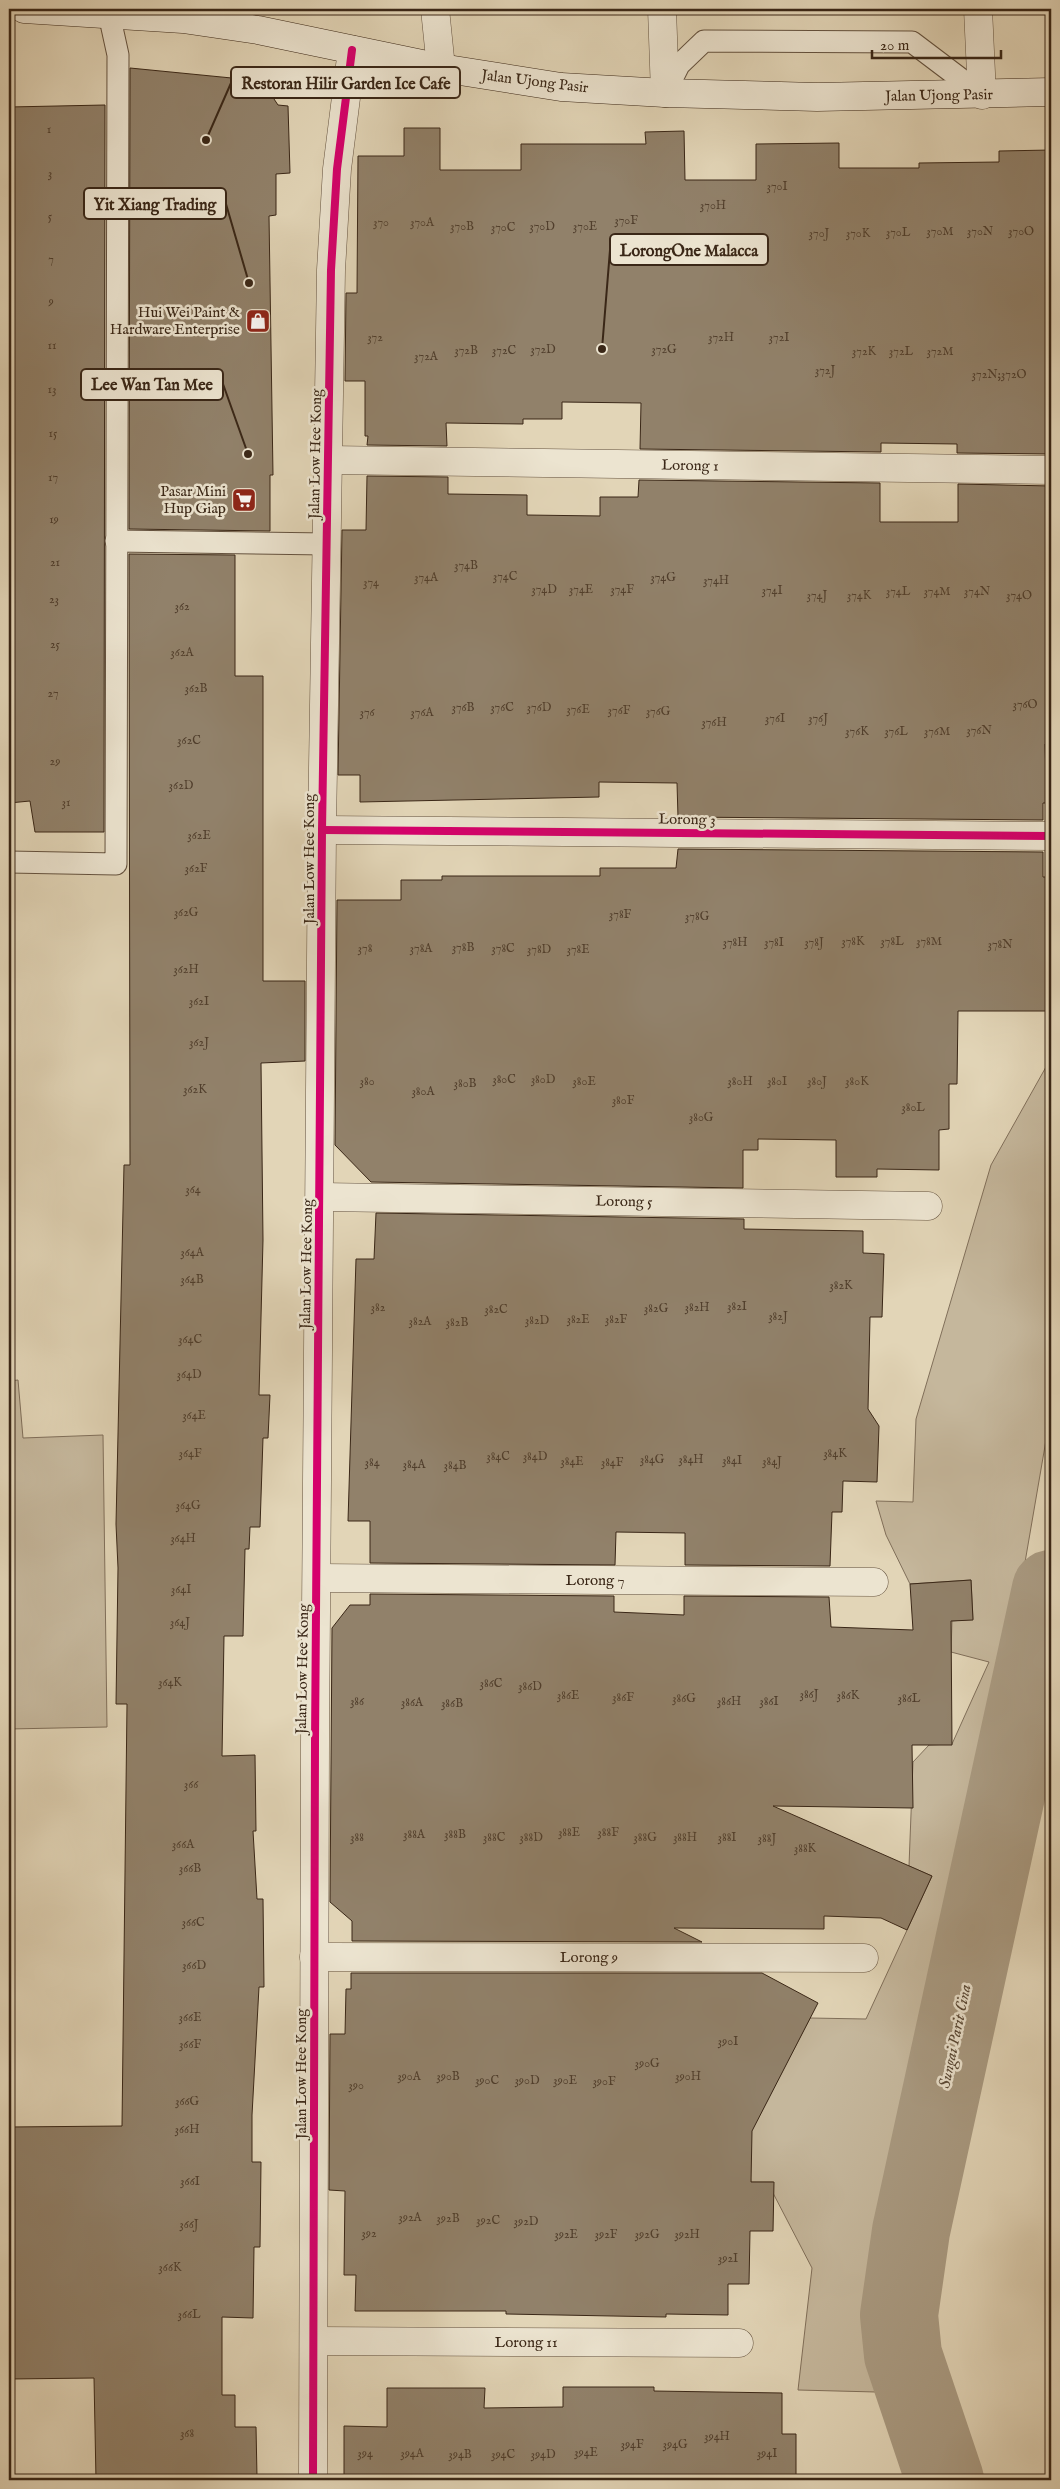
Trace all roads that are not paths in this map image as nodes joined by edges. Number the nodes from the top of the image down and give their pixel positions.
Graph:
1 (24, 9) edge
2 (435, 9) edge
3 (662, 9) edge
4 (978, 9) edge
5 (108, 11) edge
6 (352, 50) junction
7 (441, 68) junction
8 (1051, 92) edge
9 (665, 93) junction
10 (982, 95) junction
11 (329, 460) junction
12 (1051, 470) edge
13 (116, 541) junction
14 (327, 544) junction
15 (322, 830) junction
16 (1051, 836) edge
17 (9, 862) edge
18 (321, 1197) junction
19 (928, 1206) dead end
20 (317, 1578) junction
21 (874, 1582) dead end
22 (314, 1957) junction
23 (864, 1958) dead end
24 (314, 2341) junction
25 (738, 2342) dead end
26 (313, 2480) edge

1 - 5 street, Jalan Ujong Pasir
2 - 7 street
3 - 9 street
4 - 10 street
5 - 6 street, Jalan Ujong Pasir
5 - 13 lane
6 - 7 street, Jalan Ujong Pasir
6 - 11 street, Jalan Low Hee Kong
7 - 9 street, Jalan Ujong Pasir
8 - 10 street, Jalan Ujong Pasir
9 - 10 street, Jalan Ujong Pasir
9 - 10 lane
11 - 12 street, Lorong 1
11 - 14 street, Jalan Low Hee Kong
13 - 14 lane
13 - 17 lane
14 - 15 street, Jalan Low Hee Kong
15 - 16 street, Lorong 3
15 - 18 street, Jalan Low Hee Kong
18 - 19 street, Lorong 5
18 - 20 street, Jalan Low Hee Kong
20 - 21 street, Lorong 7
20 - 22 street, Jalan Low Hee Kong
22 - 23 street, Lorong 9
22 - 24 street, Jalan Low Hee Kong
24 - 25 street, Lorong 11
24 - 26 street, Jalan Low Hee Kong

